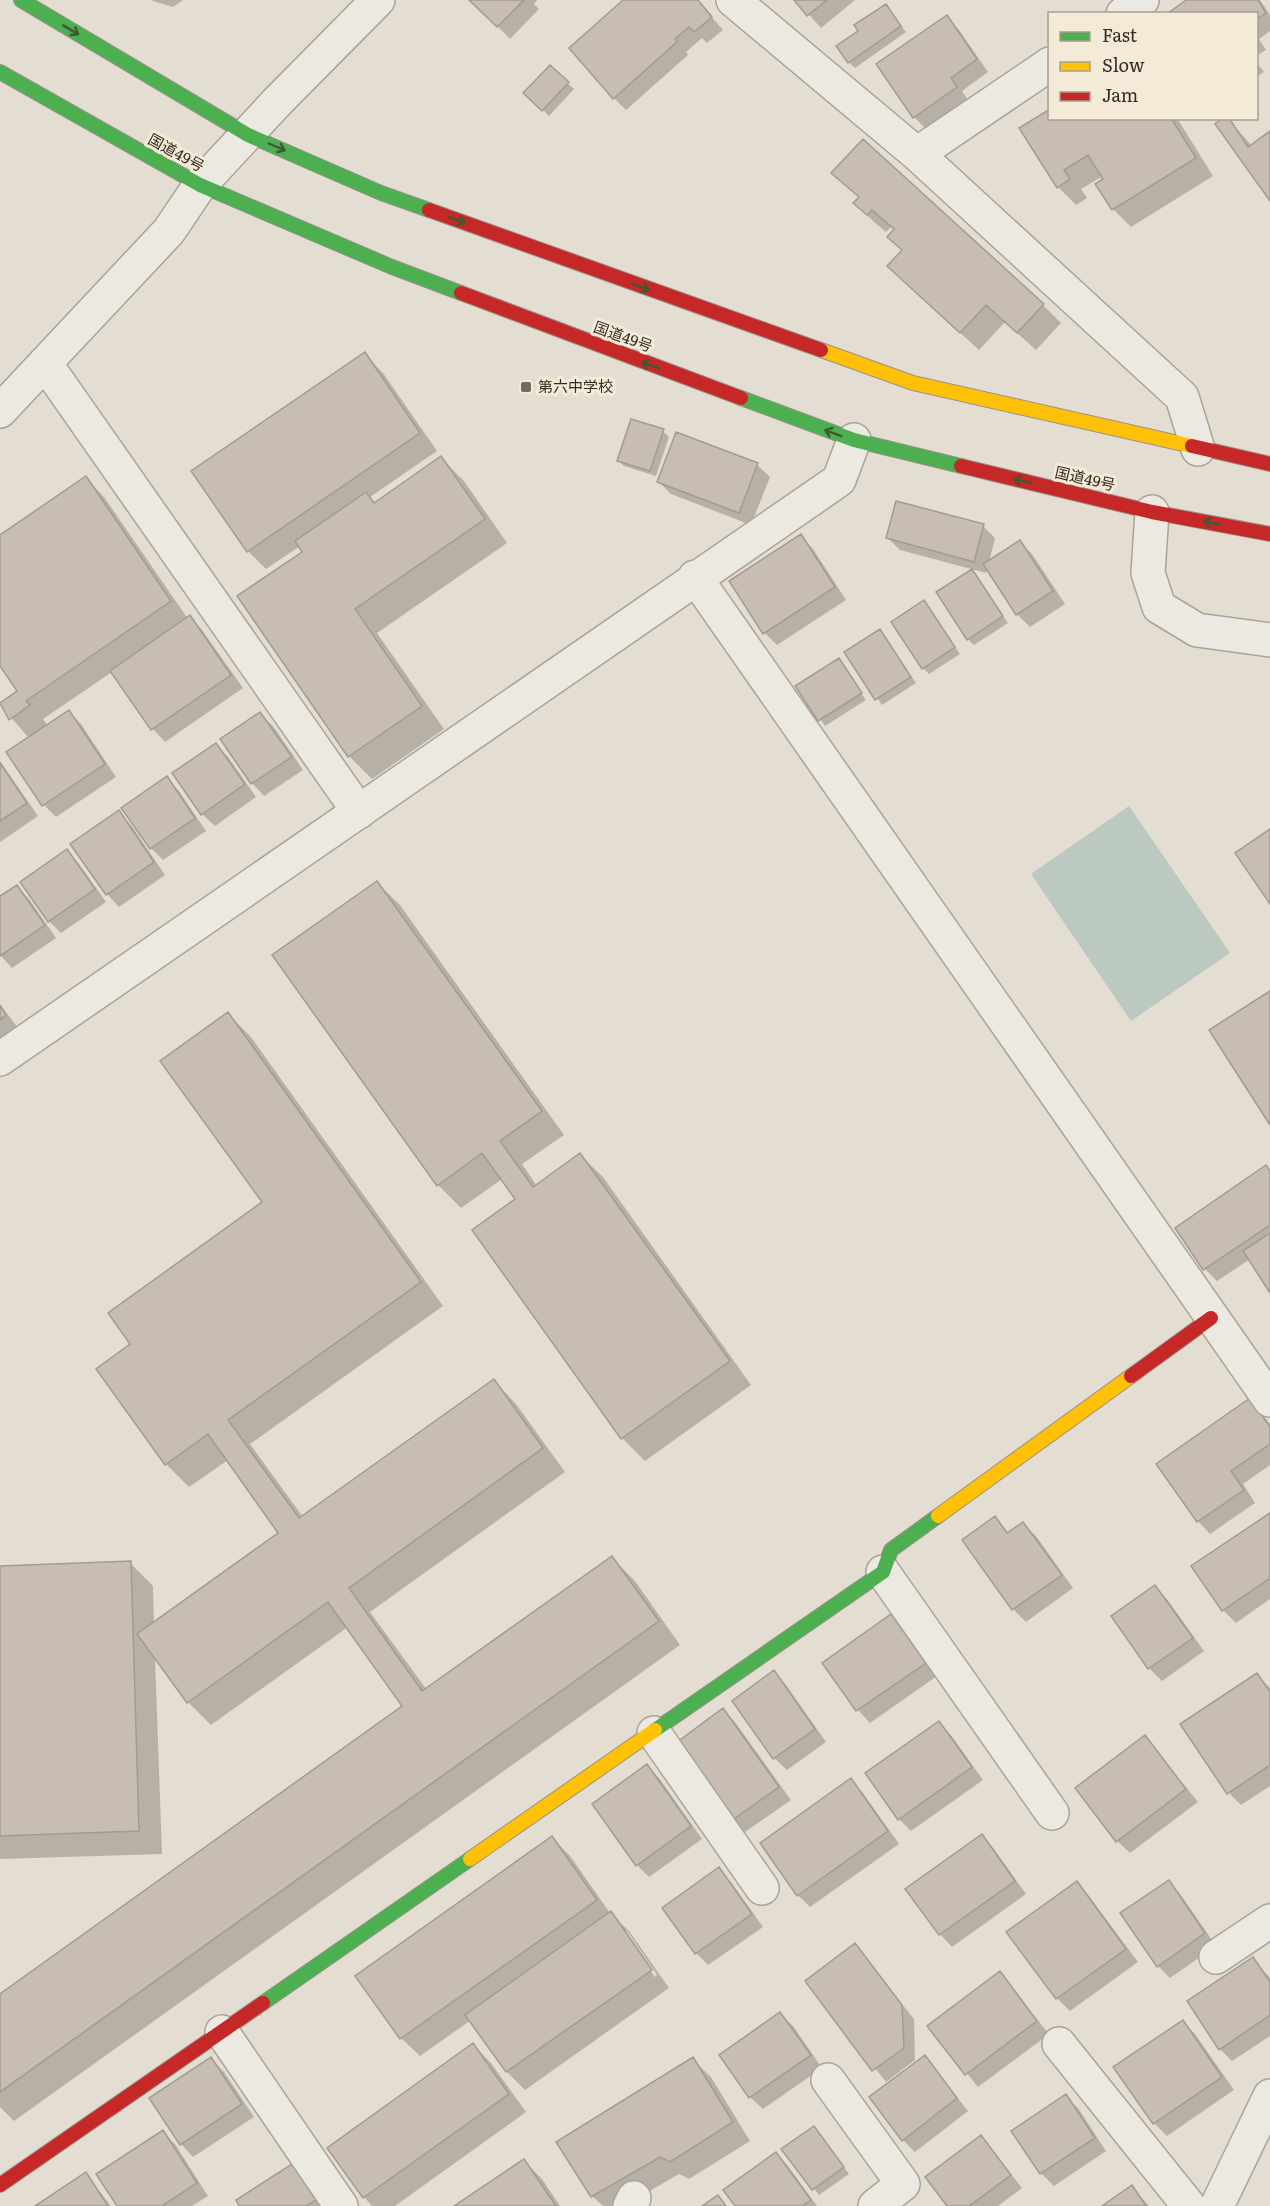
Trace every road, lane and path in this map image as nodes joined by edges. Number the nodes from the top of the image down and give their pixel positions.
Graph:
1 (21, 0) edge
2 (378, 0) edge
3 (733, 0) edge
4 (1142, 0) edge
5 (1126, 12) edge
6 (1048, 65) edge
7 (0, 72) edge
8 (248, 135) junction
9 (917, 154) junction
10 (200, 185) junction
11 (45, 363) junction
12 (0, 411) edge
13 (854, 440) junction
14 (1198, 449) junction
15 (1270, 464) edge
16 (1152, 512) junction
17 (1270, 534) edge
18 (695, 577) junction
19 (1270, 640) edge
20 (358, 812) junction
21 (0, 1059) edge
22 (1211, 1318) junction
23 (1270, 1400) edge
24 (883, 1572) junction
25 (654, 1733) junction
26 (1052, 1813) dead end
27 (762, 1888) dead end
28 (1270, 1921) edge
29 (1215, 1956) dead end
30 (222, 2032) junction
31 (1059, 2044) dead end
32 (828, 2080) dead end
33 (1270, 2096) edge
34 (0, 2185) edge
35 (341, 2206) edge
36 (875, 2206) edge
37 (1189, 2206) edge
38 (1217, 2206) edge

1 -> 8 main road
2 - 8 street
3 - 9 street
4 - 5 street
6 - 9 street
7 - 10 main road, 国道49号
8 - 10 street
8 -> 14 main road
9 - 14 street
10 - 11 street
13 -> 10 main road, 国道49号
11 - 12 street
11 - 20 street
16 -> 13 main road, 国道49号
13 - 18 street
14 - 15 main road
17 -> 16 main road, 国道49号
16 - 19 street
18 - 20 street
18 - 22 street
20 - 21 street
22 - 23 street
22 - 24 main road
24 - 25 main road
24 - 26 street
25 - 27 street
25 - 30 main road
28 - 29 street
30 - 34 main road
30 - 35 street
31 - 37 street
32 - 36 street
33 - 38 street

